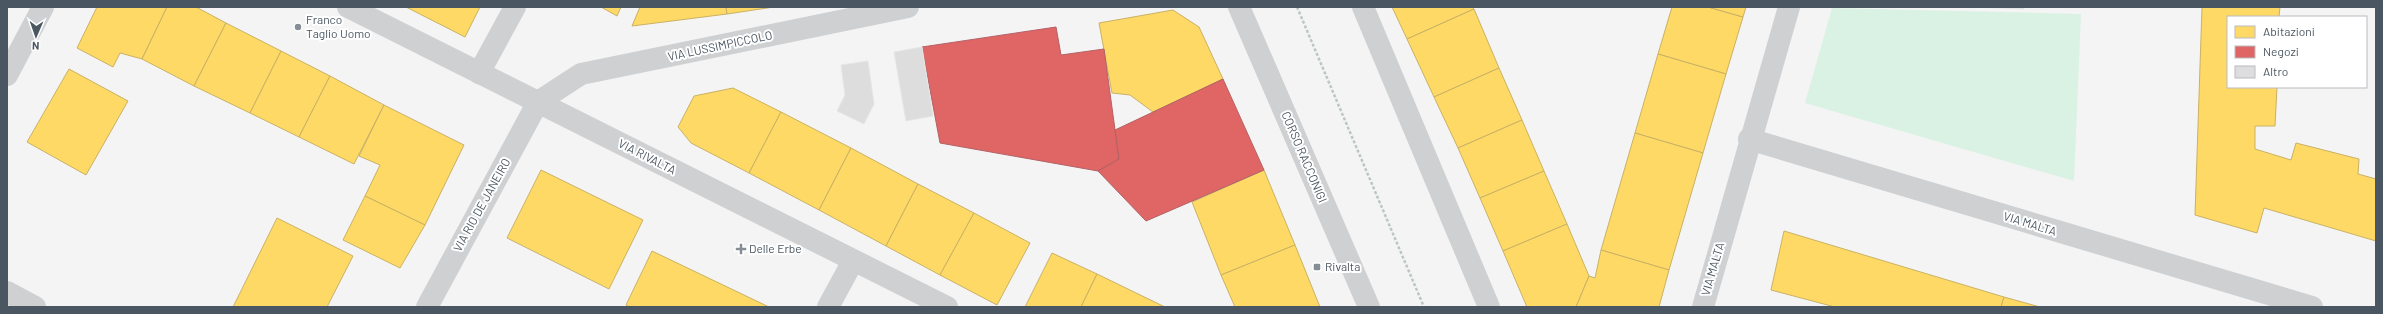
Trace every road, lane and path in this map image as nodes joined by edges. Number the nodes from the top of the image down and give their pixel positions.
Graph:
1 (43, 7) edge
2 (348, 7) edge
3 (515, 7) edge
4 (908, 7) edge
5 (1240, 7) edge
6 (1297, 7) edge
7 (1362, 7) edge
8 (1789, 7) edge
9 (479, 73) junction
10 (7, 75) edge
11 (538, 102) junction
12 (1749, 139) junction
13 (854, 261) junction
14 (7, 292) edge
15 (35, 307) edge
16 (427, 307) edge
17 (828, 307) edge
18 (947, 307) edge
19 (1369, 307) edge
20 (1424, 307) edge
21 (1489, 307) edge
22 (1702, 307) edge
23 (2312, 307) edge

1 - 10 street
2 - 9 street, VIA RIVALTA
3 - 9 street
4 - 11 street, VIA LUSSIMPICCOLO
5 - 19 street, CORSO RACCONIGI
6 - 20 path
7 - 21 street
8 - 12 street, VIA MALTA
9 - 11 street, VIA RIVALTA
11 - 13 street, VIA RIVALTA
11 - 16 street, VIA RIO DE JANEIRO
12 - 22 street, VIA MALTA
12 - 23 street, VIA MALTA
13 - 17 street
13 - 18 street, VIA RIVALTA
14 - 15 street

